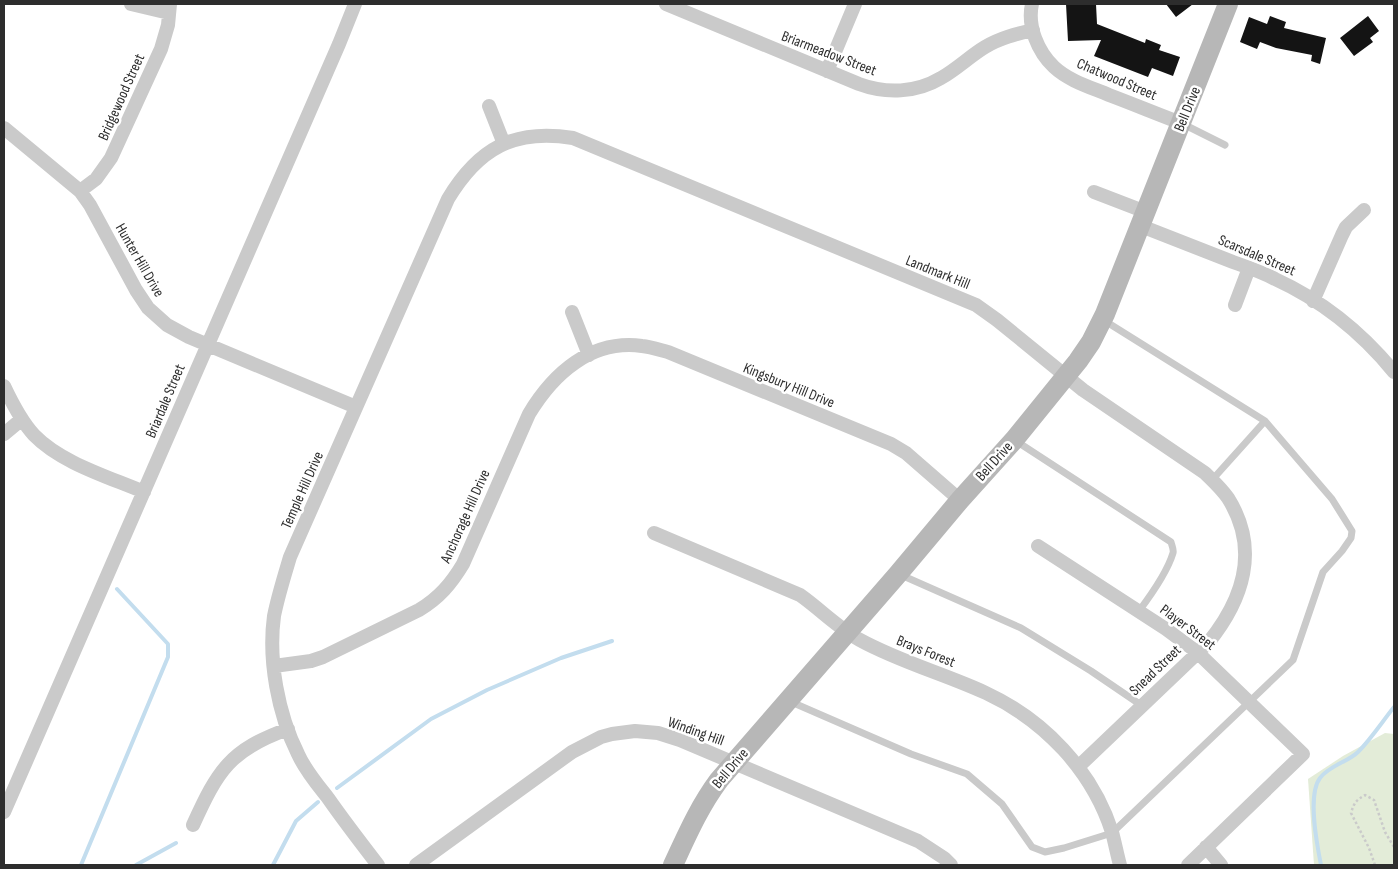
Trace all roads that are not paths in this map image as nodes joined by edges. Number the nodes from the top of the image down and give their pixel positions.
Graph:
1 (131, 4) edge
2 (355, 4) edge
3 (856, 4) edge
4 (1032, 4) edge
5 (1228, 4) edge
6 (674, 5) edge
7 (170, 8) edge
8 (1033, 30) junction
9 (828, 71) junction
10 (489, 106) dead end
11 (1181, 123) junction
12 (4, 128) edge
13 (504, 144) junction
14 (1226, 145) dead end
15 (80, 191) junction
16 (1094, 192) dead end
17 (1364, 210) dead end
18 (1143, 219) junction
19 (1249, 268) junction
20 (1313, 301) junction
21 (1235, 305) dead end
22 (572, 312) dead end
23 (1102, 319) junction
24 (207, 344) junction
25 (589, 355) junction
26 (1394, 372) edge
27 (1065, 377) junction
28 (4, 386) edge
29 (356, 407) junction
30 (22, 419) junction
31 (1265, 422) junction
32 (4, 434) edge
33 (1014, 440) junction
34 (1212, 480) junction
35 (144, 492) junction
36 (960, 500) junction
37 (654, 534) dead end
38 (1038, 546) dead end
39 (898, 574) junction
40 (1240, 586) joint
41 (1139, 611) junction
42 (847, 631) junction
43 (1197, 652) junction
44 (274, 666) junction
45 (787, 700) junction
46 (1249, 702) junction
47 (1142, 705) junction
48 (288, 730) junction
49 (734, 763) junction
50 (1078, 767) junction
51 (4, 812) edge
52 (193, 825) dead end
53 (1112, 833) junction
54 (1206, 847) junction
55 (378, 865) edge
56 (416, 865) edge
57 (673, 865) edge
58 (951, 865) edge
59 (1120, 865) edge
60 (1188, 865) edge
61 (1221, 865) edge

1 - 7 street
2 - 24 street, Briardale Street
3 - 9 street
4 - 8 street, Chatwood Street
5 - 11 street, Bell Drive
6 - 9 street, Briarmeadow Street
7 - 15 street, Bridgewood Street
8 - 9 street, Briarmeadow Street
8 - 11 street, Chatwood Street
10 - 13 street
11 - 14 lane
11 - 18 street, Bell Drive
12 - 15 street, Hunter Hill Drive
13 - 27 street, Landmark Hill
13 - 29 street, Temple Hill Drive
15 - 24 street, Hunter Hill Drive
16 - 18 street, Scarsdale Street
17 - 20 street
18 - 19 street, Scarsdale Street
18 - 23 street, Bell Drive
19 - 20 street, Scarsdale Street
19 - 21 street
20 - 26 street, Scarsdale Street
22 - 25 street
23 - 27 street, Bell Drive
23 - 31 lane
24 - 29 street, Hunter Hill Drive
24 - 35 street, Briardale Street
25 - 36 street, Kingsbury Hill Drive
25 - 44 street, Anchorage Hill Drive
27 - 33 street, Bell Drive
27 - 34 street, Landmark Hill
28 - 30 street
29 - 44 street, Temple Hill Drive
30 - 32 street
30 - 35 street
31 - 34 lane
31 - 46 lane
33 - 36 street, Bell Drive
33 - 41 lane
34 - 40 street, Landmark Hill
35 - 51 street, Briardale Street
36 - 39 street, Bell Drive
37 - 42 street, Brays Forest
38 - 41 street, Player Street
39 - 42 street, Bell Drive
39 - 47 lane
40 - 43 street, Snead Street
41 - 43 street, Player Street
42 - 45 street, Bell Drive
42 - 50 street, Brays Forest
43 - 46 street, Player Street
43 - 47 street, Snead Street
44 - 48 street, Temple Hill Drive
45 - 49 street, Bell Drive
45 - 53 lane
46 - 53 lane
46 - 54 street, Player Street
47 - 50 street, Snead Street
48 - 52 street
48 - 55 street, Temple Hill Drive
49 - 56 street, Winding Hill
49 - 57 street, Bell Drive
49 - 58 street, Winding Hill
50 - 53 street, Brays Forest
53 - 59 street, Brays Forest
54 - 60 street
54 - 61 street

